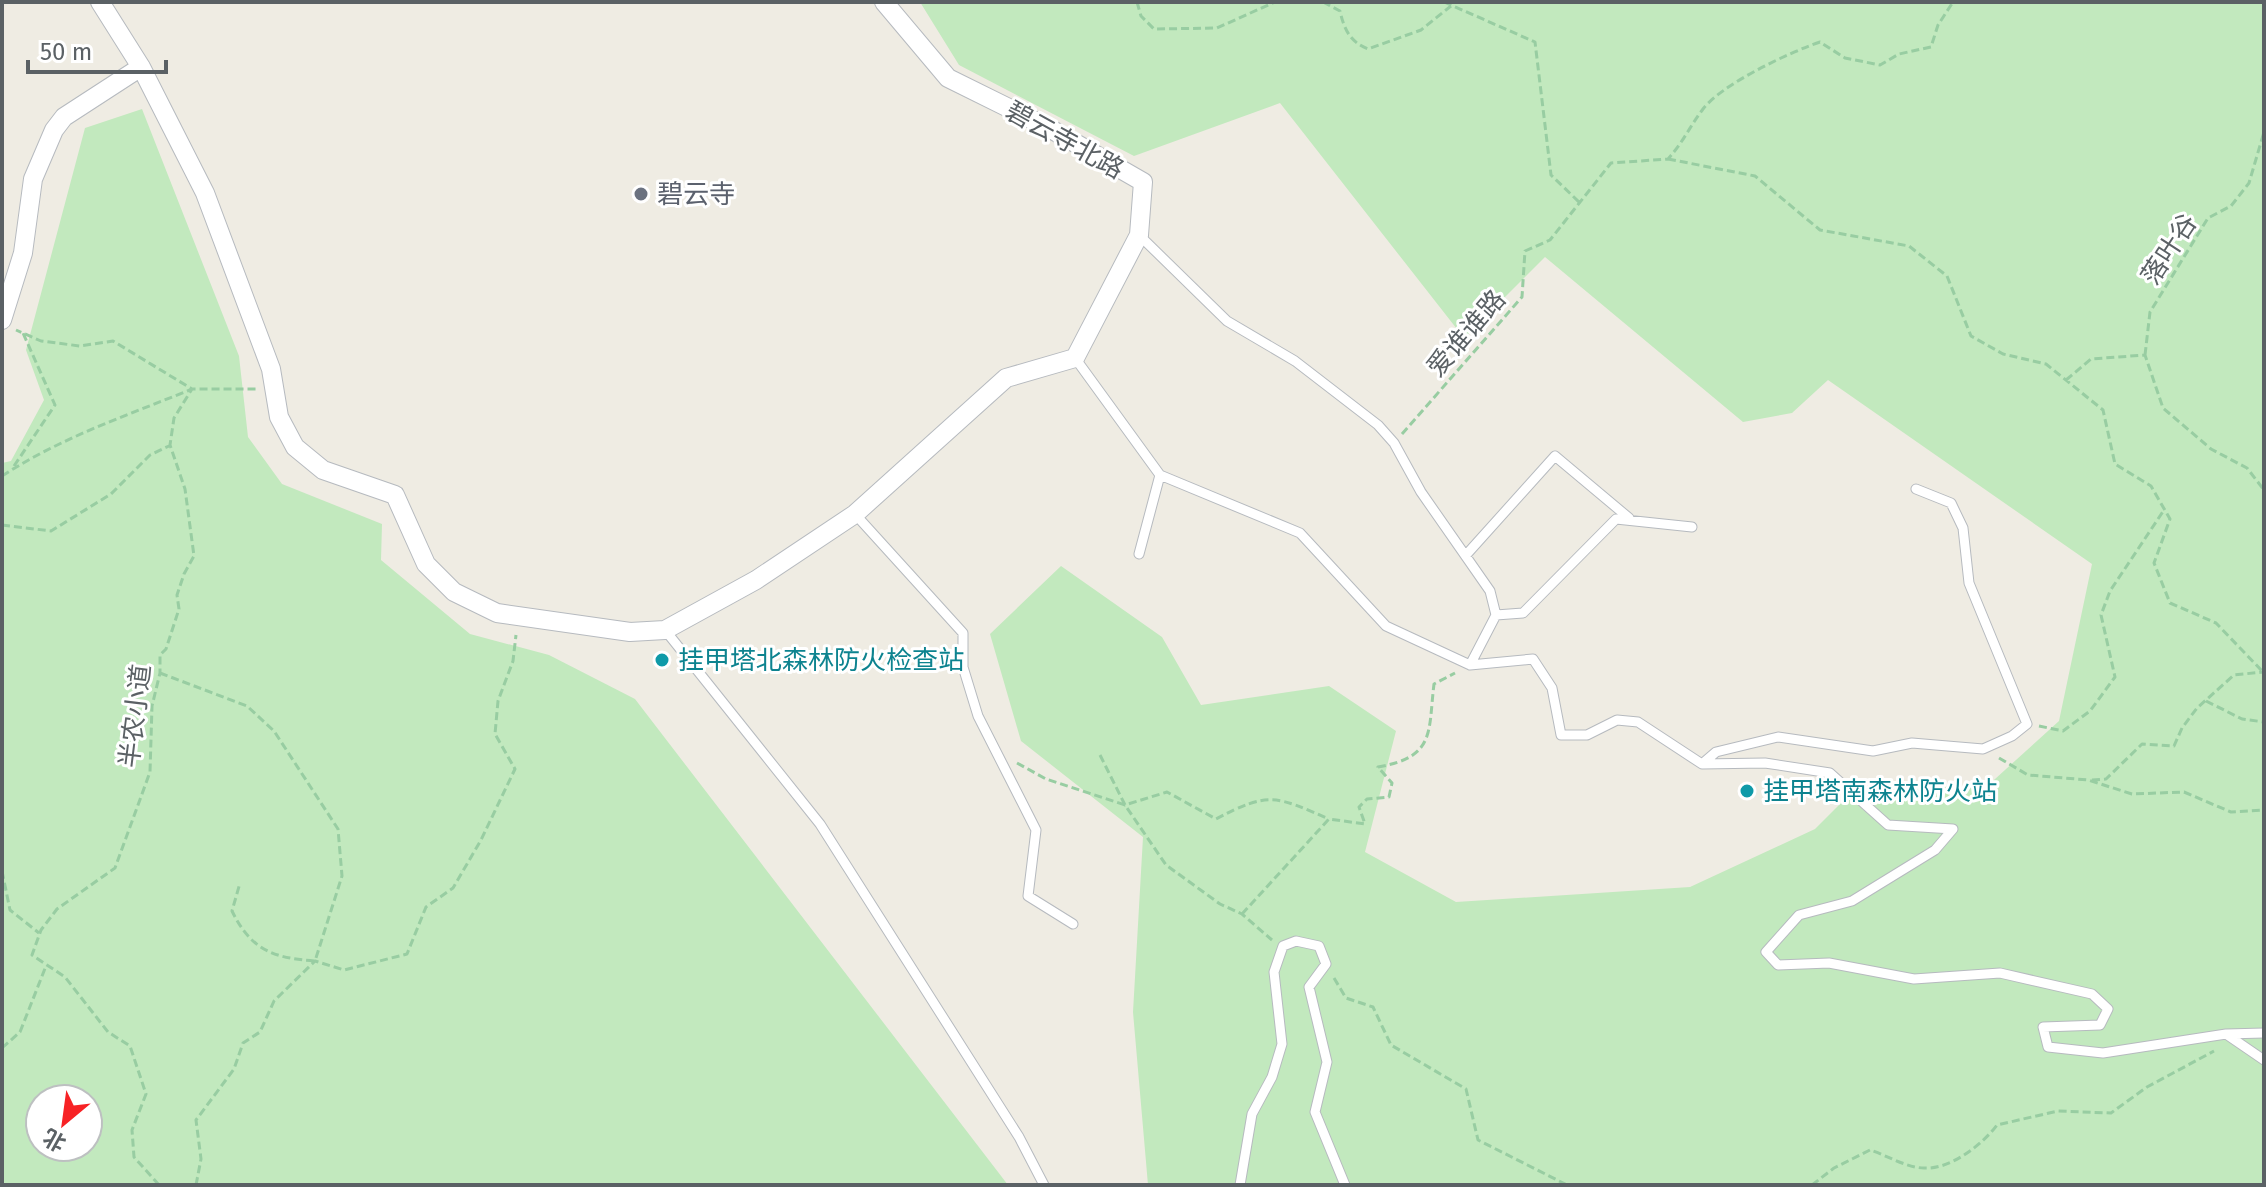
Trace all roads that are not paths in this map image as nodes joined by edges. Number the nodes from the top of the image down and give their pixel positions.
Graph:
1 (100, 2) edge
2 (884, 2) edge
3 (141, 67) junction
4 (1139, 235) junction
5 (7, 324) edge
6 (1075, 358) junction
7 (1160, 475) junction
8 (1916, 489) dead end
9 (855, 514) junction
10 (1629, 518) junction
11 (1692, 527) dead end
12 (1139, 554) dead end
13 (1466, 555) junction
14 (1496, 615) junction
15 (665, 630) junction
16 (1470, 665) junction
17 (1702, 764) junction
18 (1073, 924) dead end
19 (2264, 1033) edge
20 (2226, 1034) junction
21 (2264, 1060) edge
22 (1044, 1185) edge
23 (1240, 1185) edge
24 (1345, 1185) edge

1 - 3 street
2 - 4 street, 碧云寺北路
3 - 5 street
3 - 15 street
4 - 6 street, 碧云寺北路
4 - 13 lane
6 - 7 lane
6 - 9 street
7 - 12 lane
7 - 16 lane
8 - 17 lane
9 - 15 street
9 - 18 lane
10 - 11 lane
10 - 13 lane
10 - 14 lane
13 - 14 lane
14 - 16 lane
15 - 22 lane
16 - 17 lane
17 - 20 lane
19 - 20 lane
20 - 21 lane
23 - 24 lane

